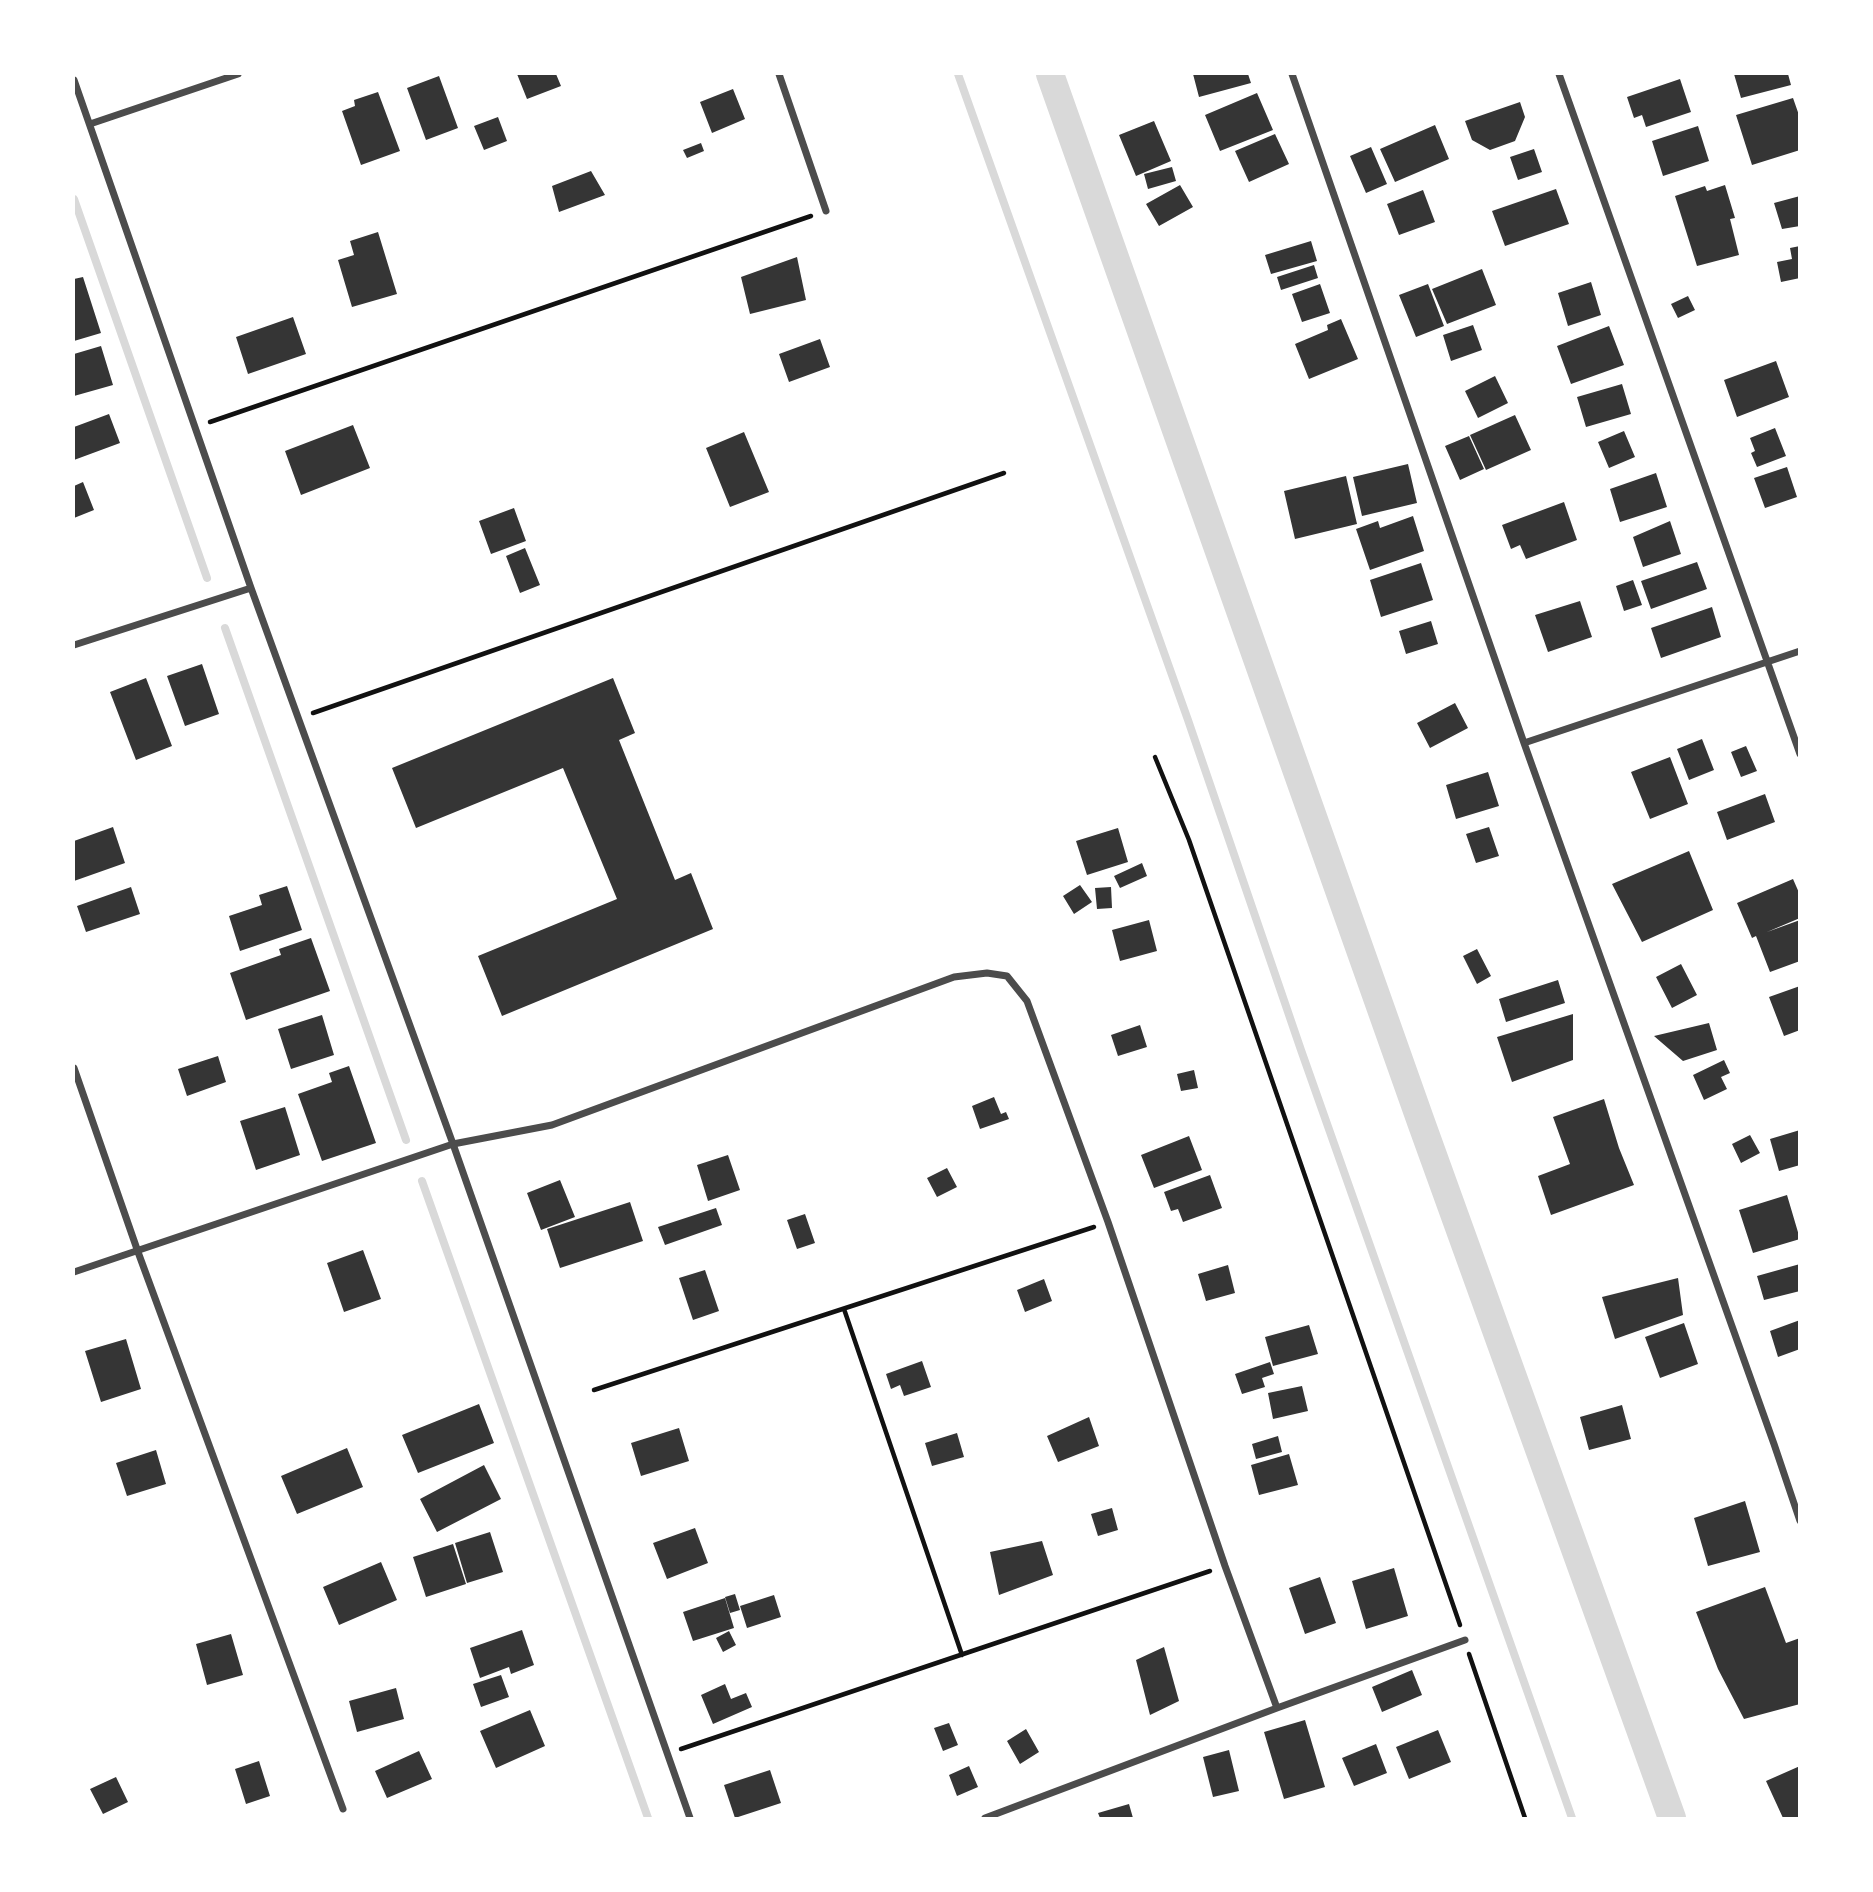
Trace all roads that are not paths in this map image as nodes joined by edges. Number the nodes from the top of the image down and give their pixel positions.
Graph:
1 (238, 74) edge
2 (779, 74) edge
3 (1295, 74) edge
4 (1559, 74) edge
5 (74, 80) edge
6 (90, 124) junction
7 (826, 211) road end
8 (251, 588) junction
9 (74, 645) edge
10 (1800, 651) edge
11 (1767, 661) junction
12 (1524, 743) junction
13 (1800, 754) edge
14 (74, 1068) edge
15 (453, 1144) junction
16 (138, 1252) junction
17 (74, 1272) edge
18 (1800, 1521) edge
19 (1465, 1640) road end
20 (1277, 1708) junction
21 (343, 1809) dead end
22 (690, 1818) edge
23 (985, 1818) edge

1 - 6 street
2 - 7 street
3 - 12 street
4 - 11 street
5 - 6 street
6 - 8 street
8 - 9 street
8 - 15 street
10 - 11 street
11 - 12 street
11 - 13 street
12 - 18 street
14 - 16 street
15 - 16 street
15 - 20 street
15 - 22 street
16 - 17 street
16 - 21 street
19 - 20 street
20 - 23 street

